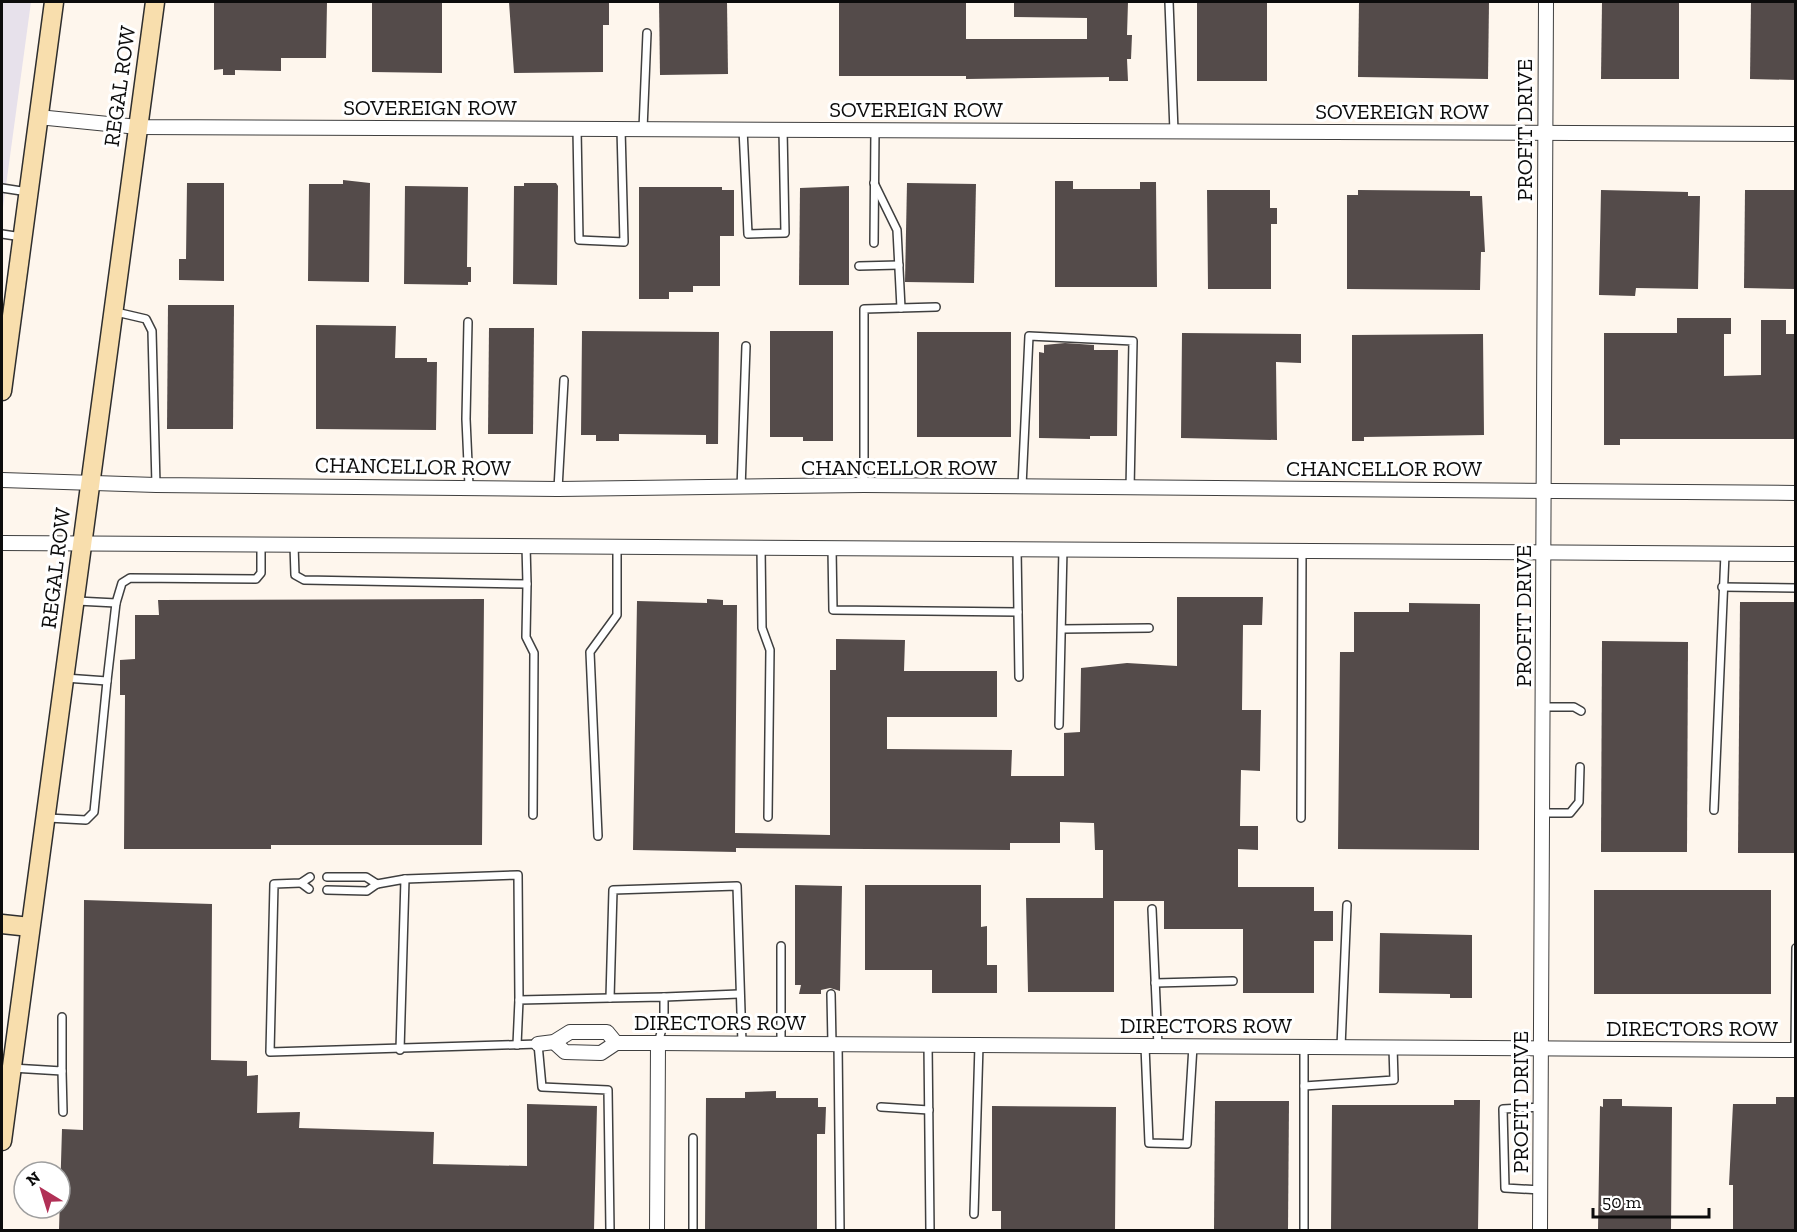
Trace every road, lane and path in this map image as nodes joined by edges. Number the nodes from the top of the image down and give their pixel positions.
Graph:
1 (54, 2) edge
2 (155, 2) edge
3 (1169, 2) edge
4 (1546, 2) edge
5 (646, 33) dead end
6 (38, 117) junction
7 (138, 127) junction
8 (577, 129) junction
9 (621, 129) junction
10 (643, 129) junction
11 (743, 129) junction
12 (783, 129) junction
13 (875, 130) junction
14 (1174, 131) junction
15 (1546, 132) junction
16 (1796, 134) edge
17 (874, 183) junction
18 (2, 188) edge
19 (28, 192) junction
20 (2, 234) edge
21 (22, 237) junction
22 (873, 243) dead end
23 (898, 264) junction
24 (859, 266) dead end
25 (936, 307) dead end
26 (901, 308) junction
27 (113, 312) junction
28 (468, 322) dead end
29 (746, 346) dead end
30 (4, 356) edge
31 (564, 380) dead end
32 (2, 391) edge
33 (2, 480) edge
34 (90, 482) junction
35 (156, 485) junction
36 (864, 485) junction
37 (469, 486) junction
38 (558, 489) junction
39 (741, 489) junction
40 (1022, 489) junction
41 (1130, 489) junction
42 (1545, 490) junction
43 (1796, 492) edge
44 (2, 543) edge
45 (83, 544) junction
46 (261, 544) junction
47 (294, 545) junction
48 (526, 545) junction
49 (761, 547) junction
50 (617, 548) junction
51 (832, 548) junction
52 (1017, 549) junction
53 (1063, 549) junction
54 (1302, 550) junction
55 (1543, 554) junction
56 (1725, 554) junction
57 (1796, 554) edge
58 (526, 584) junction
59 (1722, 587) junction
60 (1796, 588) edge
61 (75, 601) junction
62 (116, 603) junction
63 (1018, 612) junction
64 (1149, 628) dead end
65 (1062, 629) junction
66 (1019, 677) dead end
67 (65, 678) junction
68 (107, 681) junction
69 (1544, 707) junction
70 (1581, 711) dead end
71 (1059, 725) dead end
72 (1580, 767) dead end
73 (1714, 810) dead end
74 (1544, 813) junction
75 (533, 815) dead end
76 (768, 817) dead end
77 (45, 818) junction
78 (1301, 818) dead end
79 (598, 836) dead end
80 (310, 877) dead end
81 (327, 877) dead end
82 (405, 879) junction
83 (301, 883) junction
84 (377, 884) junction
85 (309, 889) dead end
86 (327, 890) dead end
87 (1347, 905) dead end
88 (1152, 909) dead end
89 (2, 924) edge
90 (30, 927) junction
91 (781, 946) dead end
92 (1796, 948) edge
93 (1233, 981) dead end
94 (1155, 983) junction
95 (740, 994) junction
96 (831, 994) dead end
97 (664, 997) junction
98 (610, 998) junction
99 (519, 1000) junction
100 (62, 1017) dead end
101 (554, 1042) junction
102 (658, 1042) junction
103 (616, 1043) junction
104 (742, 1043) junction
105 (781, 1043) junction
106 (835, 1043) junction
107 (538, 1044) junction
108 (928, 1044) junction
109 (517, 1045) junction
110 (979, 1045) junction
111 (1151, 1046) junction
112 (1193, 1046) junction
113 (1304, 1047) junction
114 (1341, 1047) junction
115 (1393, 1047) junction
116 (1542, 1048) junction
117 (400, 1050) junction
118 (1795, 1050) edge
119 (12, 1068) junction
120 (62, 1071) junction
121 (1304, 1086) junction
122 (881, 1107) dead end
123 (1541, 1107) junction
124 (929, 1110) junction
125 (63, 1113) dead end
126 (693, 1137) dead end
127 (2, 1141) edge
128 (1540, 1190) junction
129 (974, 1214) dead end
130 (610, 1230) edge
131 (657, 1230) edge
132 (693, 1230) edge
133 (840, 1230) edge
134 (930, 1230) edge
135 (1304, 1230) edge
136 (1540, 1230) edge

1 - 6 main road
2 - 7 main road, REGAL ROW
3 - 14 lane
4 - 15 street, PROFIT DRIVE
5 - 10 lane
6 - 7 street, SOVEREIGN ROW
6 - 19 main road
7 - 8 street, SOVEREIGN ROW
7 - 27 main road, REGAL ROW
8 - 9 street, SOVEREIGN ROW
8 - 9 lane
9 - 10 street, SOVEREIGN ROW
10 - 11 street, SOVEREIGN ROW
11 - 12 street, SOVEREIGN ROW
11 - 12 lane
12 - 13 street, SOVEREIGN ROW
13 - 14 street, SOVEREIGN ROW
13 - 17 lane
14 - 15 street, SOVEREIGN ROW
15 - 16 street, SOVEREIGN ROW
15 - 42 street, PROFIT DRIVE
17 - 22 lane
17 - 23 lane
18 - 19 lane
19 - 21 main road
20 - 21 lane
21 - 30 main road
23 - 24 lane
23 - 26 lane
25 - 26 lane
26 - 36 lane
27 - 34 main road, REGAL ROW
27 - 35 lane
28 - 37 lane
29 - 39 lane
30 - 32 main road
31 - 38 lane
33 - 34 street, CHANCELLOR ROW
34 - 35 street, CHANCELLOR ROW
34 - 45 main road, REGAL ROW
35 - 37 street, CHANCELLOR ROW
36 - 39 street, CHANCELLOR ROW
36 - 40 street, CHANCELLOR ROW
37 - 38 street, CHANCELLOR ROW
38 - 39 street, CHANCELLOR ROW
40 - 41 street, CHANCELLOR ROW
40 - 41 lane
41 - 42 street, CHANCELLOR ROW
42 - 43 street, CHANCELLOR ROW
42 - 55 street, PROFIT DRIVE
44 - 45 street
45 - 46 street
45 - 61 main road, REGAL ROW
46 - 47 street
46 - 62 lane
47 - 48 street
47 - 58 lane
48 - 50 street
48 - 58 lane
49 - 50 street
49 - 51 street
49 - 76 lane
50 - 79 lane
51 - 52 street
51 - 63 lane
52 - 53 street
52 - 63 lane
53 - 54 street
53 - 65 lane
54 - 55 street
54 - 78 lane
55 - 56 street
55 - 69 street, PROFIT DRIVE
56 - 57 street
56 - 59 lane
58 - 75 lane
59 - 60 lane
59 - 73 lane
61 - 62 lane
61 - 67 main road, REGAL ROW
62 - 68 lane
63 - 66 lane
64 - 65 lane
65 - 71 lane
67 - 68 lane
67 - 77 main road, REGAL ROW
68 - 77 lane
69 - 70 lane
69 - 74 street, PROFIT DRIVE
72 - 74 lane
74 - 116 street, PROFIT DRIVE
77 - 90 main road, REGAL ROW
80 - 83 lane
81 - 84 lane
82 - 84 lane
82 - 99 lane
82 - 117 lane
83 - 85 lane
83 - 117 lane
84 - 86 lane
87 - 114 lane
88 - 94 lane
89 - 90 main road
90 - 119 main road, REGAL ROW
91 - 105 lane
92 - 118 lane
93 - 94 lane
94 - 111 lane
95 - 97 lane
95 - 98 lane
95 - 104 lane
96 - 106 lane
97 - 98 lane
97 - 102 lane
98 - 99 lane
99 - 109 lane
100 - 120 lane
101 - 103 street, DIRECTORS ROW
101 - 103 street, DIRECTORS ROW
101 - 107 street, DIRECTORS ROW
102 - 103 street, DIRECTORS ROW
102 - 104 street, DIRECTORS ROW
102 - 131 street
104 - 105 street, DIRECTORS ROW
105 - 106 street, DIRECTORS ROW
106 - 108 street, DIRECTORS ROW
106 - 133 lane
107 - 109 lane
107 - 130 lane
108 - 110 street, DIRECTORS ROW
108 - 124 lane
109 - 117 lane
110 - 111 street, DIRECTORS ROW
110 - 129 lane
111 - 112 street, DIRECTORS ROW
111 - 112 lane
112 - 113 street, DIRECTORS ROW
113 - 114 street, DIRECTORS ROW
113 - 121 lane
114 - 115 street, DIRECTORS ROW
115 - 116 street, DIRECTORS ROW
115 - 121 lane
116 - 118 street, DIRECTORS ROW
116 - 123 street, PROFIT DRIVE
119 - 120 lane
119 - 127 main road, REGAL ROW
120 - 125 lane
121 - 135 lane
122 - 124 lane
123 - 128 street, PROFIT DRIVE
123 - 128 lane
124 - 134 lane
126 - 132 lane
128 - 136 street, PROFIT DRIVE

